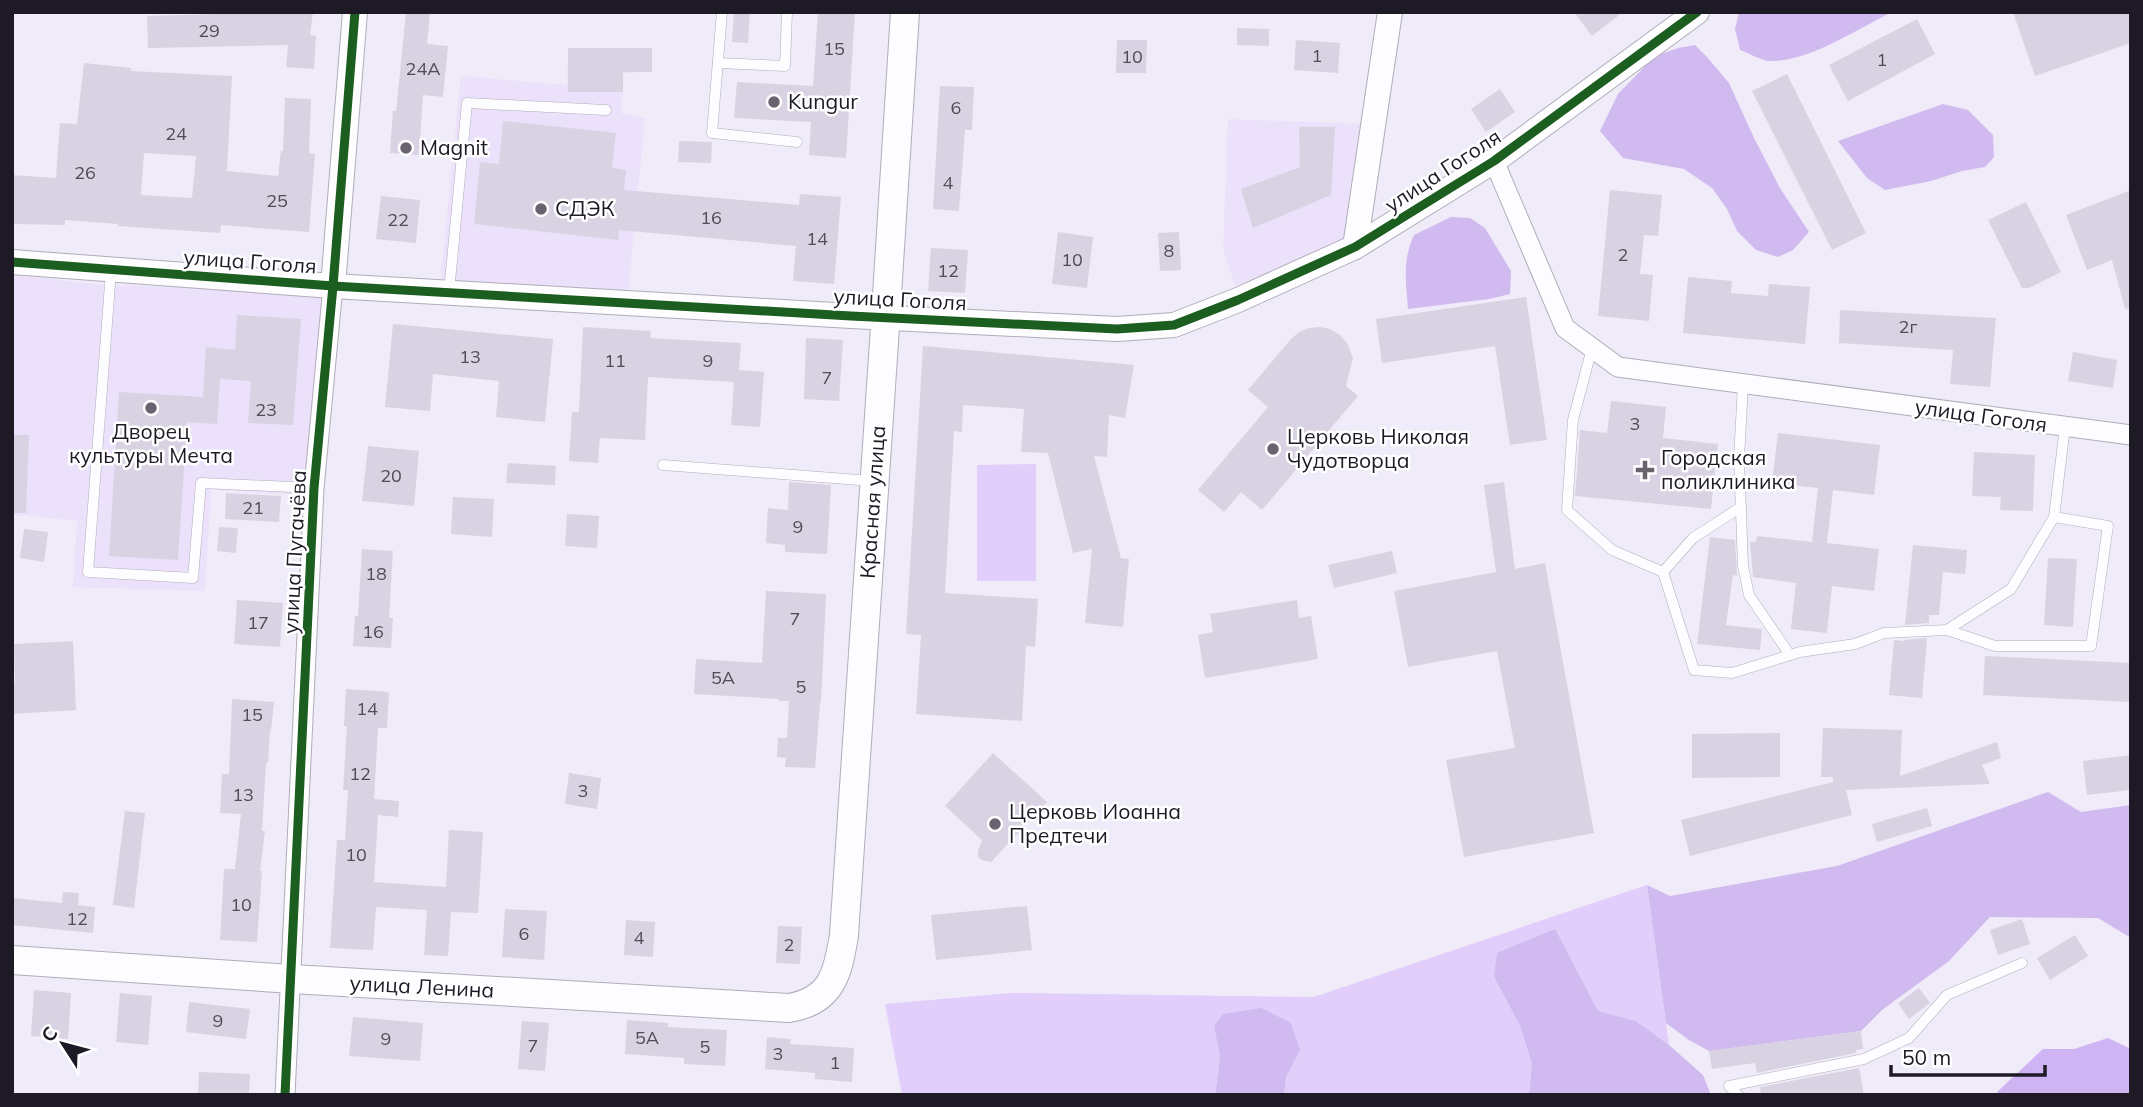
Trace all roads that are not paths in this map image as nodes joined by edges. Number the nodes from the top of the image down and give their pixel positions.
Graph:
1 (355, 12) edge
2 (722, 12) edge
3 (787, 12) edge
4 (905, 12) edge
5 (1390, 12) edge
6 (1697, 12) edge
7 (718, 63) junction
8 (606, 110) dead end
9 (797, 142) dead end
10 (1494, 161) junction
11 (1355, 247) junction
12 (12, 262) edge
13 (111, 270) junction
14 (333, 286) junction
15 (449, 293) junction
16 (886, 318) junction
17 (1592, 348) junction
18 (1743, 384) junction
19 (2065, 427) junction
20 (2131, 435) edge
21 (663, 465) dead end
22 (875, 482) junction
23 (314, 488) junction
24 (1741, 507) junction
25 (2054, 517) junction
26 (1663, 572) junction
27 (1947, 629) junction
28 (1790, 655) junction
29 (12, 960) edge
30 (2022, 963) dead end
31 (292, 979) junction
32 (827, 989) joint
33 (285, 1095) edge
34 (1738, 1095) edge

1 - 14 street, улица Пугачёва
2 - 7 lane
3 - 7 lane
4 - 16 main road, Красная улица
5 - 11 street
6 - 10 street, улица Гоголя
7 - 9 lane
8 - 15 lane
10 - 11 street, улица Гоголя
10 - 17 street, улица Гоголя
11 - 16 street, улица Гоголя
12 - 13 street, улица Гоголя
13 - 14 street, улица Гоголя
13 - 23 lane
14 - 15 street, улица Гоголя
14 - 23 street, улица Пугачёва
15 - 16 street, улица Гоголя
16 - 22 main road, Красная улица
17 - 18 street, улица Гоголя
17 - 26 lane
18 - 19 street, улица Гоголя
18 - 24 lane
19 - 20 street, улица Гоголя
19 - 25 lane
21 - 22 lane
22 - 32 main road, Красная улица
23 - 31 street, улица Пугачёва
24 - 26 lane
24 - 28 lane
25 - 27 lane
25 - 27 lane
26 - 28 lane
27 - 28 lane
29 - 31 main road, улица Ленина
30 - 34 lane
31 - 32 main road, улица Ленина
31 - 33 street, улица Пугачёва

